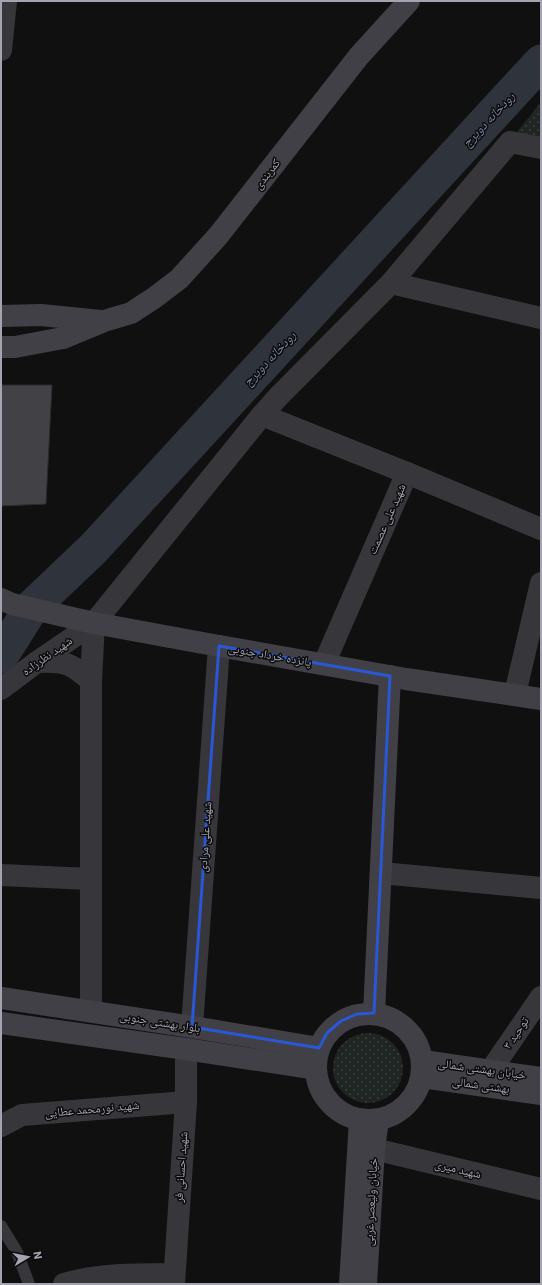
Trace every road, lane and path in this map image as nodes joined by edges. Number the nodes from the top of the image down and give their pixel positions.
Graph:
1 (6, 1) edge
2 (409, 1) edge
3 (1, 50) edge
4 (541, 148) edge
5 (391, 283) junction
6 (1, 316) edge
7 (541, 318) edge
8 (104, 321) junction
9 (1, 347) edge
10 (262, 415) junction
11 (407, 473) junction
12 (541, 529) edge
13 (541, 583) edge
14 (6, 601) edge
15 (94, 623) junction
16 (219, 646) junction
17 (37, 662) junction
18 (324, 664) junction
19 (398, 677) junction
20 (91, 681) junction
21 (1, 689) edge
22 (515, 694) junction
23 (541, 698) edge
24 (392, 874) junction
25 (1, 875) edge
26 (90, 879) junction
27 (541, 888) edge
28 (541, 997) edge
29 (1, 998) edge
30 (91, 1011) junction
31 (379, 1014) junction
32 (1, 1023) edge
33 (192, 1027) junction
34 (186, 1049) junction
35 (317, 1059) junction
36 (422, 1069) junction
37 (491, 1070) junction
38 (541, 1078) edge
39 (541, 1094) edge
40 (186, 1102) junction
41 (369, 1120) junction
42 (1, 1126) edge
43 (374, 1149) junction
44 (541, 1189) edge
45 (1, 1226) edge
46 (174, 1279) edge
47 (29, 1284) edge
48 (64, 1284) edge
49 (350, 1284) edge
50 (366, 1284) edge

1 - 3 street
2 - 8 main road, کمربندی
4 - 5 street, شهید نظرزاده
5 - 7 street
5 - 10 street, شهید نظرزاده
6 - 8 main road, کمربندی
8 - 9 main road, کمربندی
10 - 11 street, شهید علی عصمت
10 - 15 street, شهید نظرزاده
11 - 12 street
11 - 18 street, شهید علی عصمت
13 - 22 street
14 - 15 main road, پانزده خرداد جنوبی
15 - 16 main road, پانزده خرداد جنوبی
15 - 17 street, شهید نظرزاده
15 - 20 street
16 - 18 main road, پانزده خرداد جنوبی
16 - 33 street, شهید علی مرادی
17 - 20 street
17 - 21 street, شهید نظرزاده
18 - 19 main road, پانزده خرداد جنوبی
19 - 22 main road, پانزده خرداد جنوبی
19 - 24 main road
19 - 31 main road
20 - 26 street
22 - 23 main road, پانزده خرداد جنوبی
24 - 27 street
24 - 31 main road
25 - 26 street
26 - 30 street
28 - 37 street, توحید ۳
29 - 30 main road, بلوار بهشتی جنوبی
30 - 33 main road, بلوار بهشتی جنوبی
31 - 35 main road
31 - 36 main road
32 - 34 main road, بلوار بهشتی جنوبی
33 - 35 main road, بلوار بهشتی جنوبی
34 - 35 main road, بلوار بهشتی جنوبی
34 - 40 street, شهید احسانی فر
35 - 41 main road
36 - 37 main road, خیابان بهشتی شمالی
36 - 39 main road, بهشتی شمالی
36 - 41 main road
37 - 38 main road, خیابان بهشتی شمالی
40 - 42 street, شهید نورمحمد عطایی
40 - 46 street, شهید احسانی فر
41 - 43 main road, خیابان ولیعصر غربی
41 - 49 main road
43 - 44 street, شهید میری
43 - 50 main road, خیابان ولیعصر غربی
45 - 47 lane
46 - 48 street

